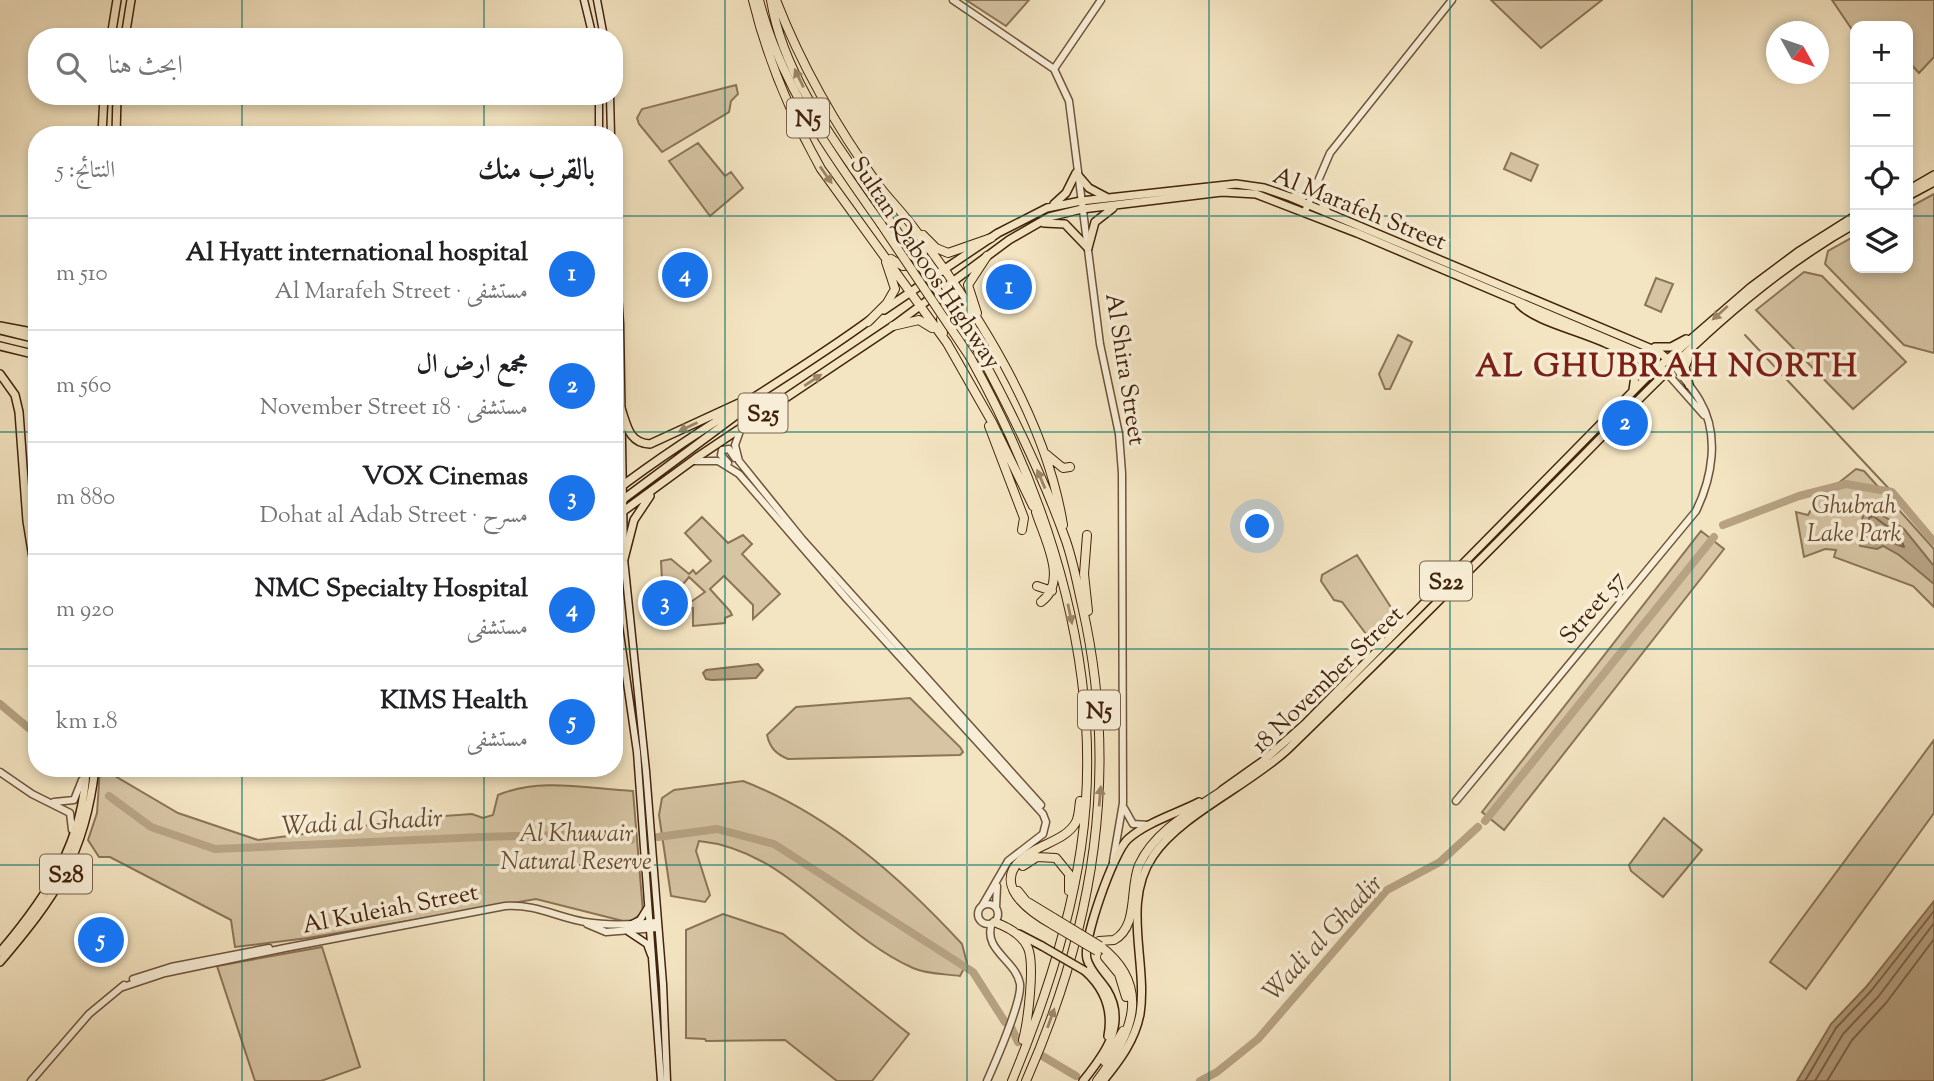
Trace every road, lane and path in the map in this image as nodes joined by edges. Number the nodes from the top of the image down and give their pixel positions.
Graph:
1 (117, 0) edge
2 (131, 0) edge
3 (584, 0) edge
4 (597, 0) edge
5 (756, 0) edge
6 (773, 0) edge
7 (953, 0) edge
8 (1101, 0) edge
9 (1452, 0) edge
10 (112, 28) edge
11 (126, 28) edge
12 (591, 28) edge
13 (602, 28) edge
14 (1054, 69) junction
15 (104, 105) edge
16 (117, 105) edge
17 (599, 105) edge
18 (610, 105) edge
19 (103, 126) edge
20 (116, 126) edge
21 (599, 126) edge
22 (611, 126) edge
23 (1076, 173) junction
24 (1934, 175) edge
25 (1934, 182) edge
26 (1317, 183) junction
27 (1913, 187) edge
28 (1317, 192) junction
29 (1913, 193) edge
30 (1263, 197) junction
31 (1290, 197) junction
32 (1117, 202) junction
33 (1081, 205) junction
34 (1270, 205) dead end
35 (1047, 208) junction
36 (1309, 209) junction
37 (1327, 212) junction
38 (1850, 219) edge
39 (885, 221) junction
40 (911, 224) junction
41 (1029, 227) junction
42 (1850, 227) edge
43 (919, 237) junction
44 (991, 238) junction
45 (1088, 248) junction
46 (881, 250) junction
47 (987, 256) junction
48 (943, 269) junction
49 (952, 283) junction
50 (910, 291) junction
51 (1516, 301) junction
52 (920, 305) junction
53 (868, 322) junction
54 (893, 326) junction
55 (982, 326) junction
56 (0, 328) edge
57 (28, 332) edge
58 (1699, 332) junction
59 (28, 336) edge
60 (948, 345) junction
61 (0, 346) edge
62 (1645, 346) junction
63 (1695, 346) junction
64 (1627, 348) junction
65 (28, 353) edge
66 (1671, 362) junction
67 (1663, 368) junction
68 (0, 374) edge
69 (1646, 378) junction
70 (1689, 386) junction
71 (772, 388) junction
72 (1632, 393) junction
73 (983, 406) junction
74 (623, 413) edge
75 (1708, 419) junction
76 (742, 427) junction
77 (1038, 441) junction
78 (623, 446) edge
79 (692, 461) junction
80 (739, 461) junction
81 (730, 466) junction
82 (1070, 467) dead end
83 (625, 484) junction
84 (658, 486) junction
85 (623, 488) edge
86 (627, 496) junction
87 (623, 502) edge
88 (636, 502) junction
89 (1035, 509) junction
90 (625, 510) junction
91 (28, 527) edge
92 (1022, 530) dead end
93 (1087, 535) dead end
94 (1065, 538) junction
95 (1053, 548) junction
96 (624, 558) junction
97 (1037, 586) dead end
98 (1052, 592) junction
99 (1041, 602) dead end
100 (1092, 648) junction
101 (623, 653) edge
102 (1086, 728) junction
103 (0, 772) edge
104 (83, 777) edge
105 (84, 777) edge
106 (94, 777) edge
107 (1224, 789) junction
108 (49, 801) junction
109 (1456, 801) dead end
110 (1123, 803) junction
111 (1153, 825) junction
112 (1108, 876) junction
113 (55, 879) junction
114 (649, 905) junction
115 (982, 906) junction
116 (996, 908) junction
117 (981, 921) junction
118 (1054, 921) junction
119 (993, 922) junction
120 (654, 926) junction
121 (629, 929) junction
122 (1013, 930) junction
123 (1099, 946) junction
124 (1059, 948) junction
125 (0, 952) edge
126 (0, 962) edge
127 (654, 962) junction
128 (1006, 962) junction
129 (1022, 1056) junction
130 (1091, 1070) junction
131 (31, 1081) edge
132 (661, 1081) edge
133 (667, 1081) edge
134 (987, 1081) edge
135 (1012, 1081) edge
136 (1026, 1081) edge
137 (1083, 1081) edge
138 (1090, 1081) edge
139 (1097, 1081) edge
140 (1103, 1081) edge

1 - 10 main road
2 - 11 main road
3 - 12 street
4 - 13 street
5 - 39 highway, Sultan Qaboos Highway / N5
5 -> 46 highway
39 -> 6 highway, Sultan Qaboos Highway / N5
6 - 40 highway
7 - 14 street
8 - 14 street
9 - 26 street
14 - 23 street, Al Shira Street
15 - 19 main road
16 - 20 main road
17 - 21 street
18 - 22 street
23 - 32 main road
23 - 33 street, Al Shira Street
23 - 35 main road
24 - 27 main road
25 - 29 main road
26 - 28 street
26 - 31 main road
26 - 36 street
28 - 36 street
28 - 37 main road
30 - 32 main road, Al Marafeh Street
30 - 34 main road
30 - 36 main road, Al Marafeh Street
31 - 32 main road, Al Marafeh Street
31 - 36 main road, Al Marafeh Street
32 - 33 main road, Al Marafeh Street
32 - 45 main road
33 - 35 main road, Al Marafeh Street
33 - 41 main road, Al Marafeh Street
33 - 45 street, Al Shira Street
35 - 44 main road, Al Marafeh Street
36 - 37 main road, Al Marafeh Street
36 - 51 main road, Al Marafeh Street
37 - 62 main road, Al Marafeh Street
38 -> 58 main road, 18 November Street / S22
94 -> 39 highway, Sultan Qaboos Highway / N5, bridge
39 - 95 highway, Sultan Qaboos Highway / N5, bridge
40 - 43 highway
40 - 44 highway
41 - 45 main road
41 - 47 main road, Al Marafeh Street
42 - 63 main road, 18 November Street / S22
43 - 46 highway
43 - 48 highway
44 - 48 main road, Al Marafeh Street
45 - 110 street, Al Shira Street
46 - 50 highway
46 - 53 highway
47 - 49 main road, Al Marafeh Street
47 - 55 highway
48 - 49 highway
48 - 50 main road, S25
49 - 52 main road, S25
49 - 55 highway
50 - 52 highway
50 - 53 main road, S25
51 - 64 main road, Al Marafeh Street
51 - 72 main road
52 - 54 main road, S25
52 - 60 highway
53 - 71 main road, S25
54 - 60 highway
76 -> 54 main road, S25
55 - 60 highway
55 - 77 highway
56 - 57 main road
56 - 59 main road
58 - 62 main road
58 - 66 main road, 18 November Street / S22
60 - 73 highway
61 - 65 main road
62 - 66 main road, Al Marafeh Street
63 - 66 main road, 18 November Street / S22
63 - 70 main road
64 - 67 main road, Al Marafeh Street
64 - 69 main road
66 - 67 main road, 18 November Street / S22
66 - 70 street, Street 57
67 - 69 main road, 18 November Street / S22
67 - 75 street
67 - 140 main road, 18 November Street / S22
68 - 91 main road
69 - 72 main road, 18 November Street / S22
70 - 75 street, Street 57
71 -> 74 main road
71 - 83 main road, S25
71 - 86 main road
72 - 107 main road, 18 November Street / S22
73 - 89 highway
73 - 92 highway
75 - 109 street, Street 57
76 - 79 main road, S25
76 - 80 street
77 - 82 highway
77 - 94 highway
78 - 83 street
79 - 81 street
79 - 84 main road, S25
80 - 81 street
80 - 116 street
81 - 115 street
83 - 85 main road
83 - 86 street
84 - 88 main road, S25
84 - 96 main road
86 - 87 main road
86 - 88 main road
86 - 90 street
88 - 90 main road, S25
89 - 95 highway
89 - 98 highway
90 - 96 street
93 - 100 highway
94 - 100 highway, Sultan Qaboos Highway / N5
95 -> 102 highway, Sultan Qaboos Highway / N5
96 - 120 street
97 - 98 highway
98 - 99 highway
136 -> 100 highway, Sultan Qaboos Highway / N5
101 - 114 street
102 - 118 highway
102 - 124 highway, Sultan Qaboos Highway / N5
103 - 108 street
104 - 108 street
105 - 113 main road, S28
106 - 126 main road, S28
107 - 111 main road, 18 November Street / S22
107 - 123 highway
108 - 113 street
110 - 111 street
110 - 112 street, Al Shira Street
111 - 112 main road, 18 November Street / S22
112 - 130 main road, 18 November Street
113 - 125 main road, S28
114 - 120 street
114 - 121 street
115 - 116 street
115 - 117 street
116 - 119 street
117 - 119 street
117 - 128 street
118 - 123 highway, bridge
118 - 123 highway, bridge
118 - 124 highway
119 - 122 highway
119 - 128 street
120 - 121 street, Al Kuleiah Street
120 - 127 street
120 - 133 street
121 - 127 street
121 - 131 street, Al Kuleiah Street
122 - 129 highway
122 - 130 main road, bridge
123 - 138 highway
123 - 139 highway
124 - 129 highway, Sultan Qaboos Highway / N5
127 - 132 street
128 - 134 street
129 - 135 highway, Sultan Qaboos Highway / N5
130 - 137 main road

